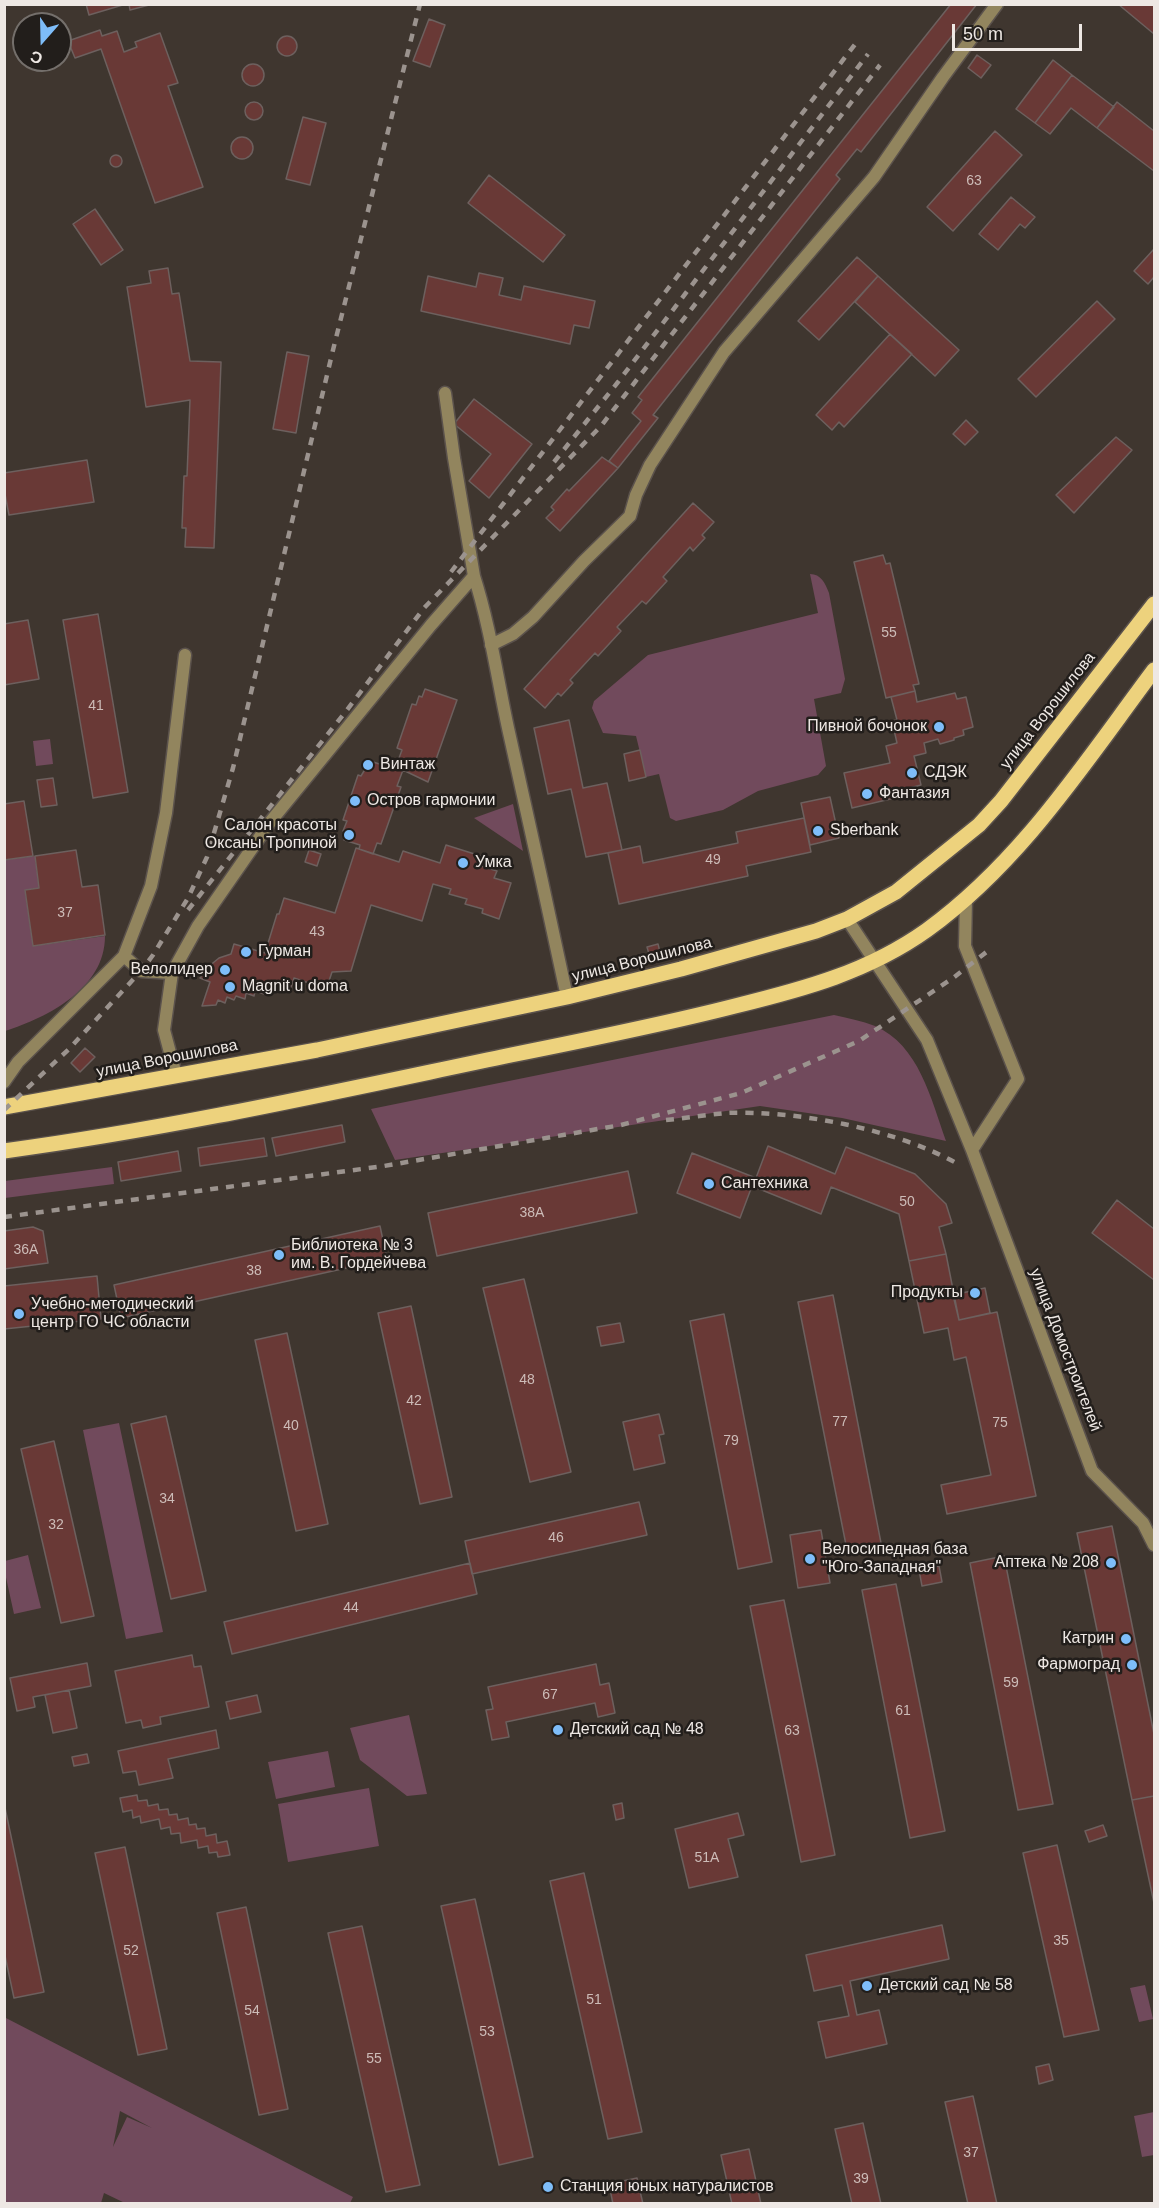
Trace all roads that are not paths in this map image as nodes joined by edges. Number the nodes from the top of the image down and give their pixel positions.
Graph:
1 (997, 4) edge
2 (445, 393) dead end
3 (474, 576) junction
4 (1155, 604) edge
5 (491, 645) junction
6 (185, 655) dead end
7 (1155, 670) edge
8 (966, 899) junction
9 (847, 920) junction
10 (124, 956) junction
11 (875, 962) junction
12 (172, 973) junction
13 (567, 997) junction
14 (176, 1075) junction
15 (4, 1082) edge
16 (4, 1107) edge
17 (972, 1150) junction
18 (4, 1151) edge
19 (1155, 1545) edge

1 - 5 street
2 - 3 street
3 - 5 street
3 - 12 street
4 - 9 main road, улица Ворошилова
5 - 13 street
6 - 10 street
7 - 8 main road
8 - 11 main road
8 - 17 street
9 - 11 street, улица Домостроителей
9 - 13 main road, улица Ворошилова
10 - 12 street
10 - 15 street
11 - 17 street, улица Домостроителей
11 - 18 main road
12 - 14 street
13 - 14 main road, улица Ворошилова
14 - 16 main road, улица Ворошилова
17 - 19 street, улица Домостроителей

